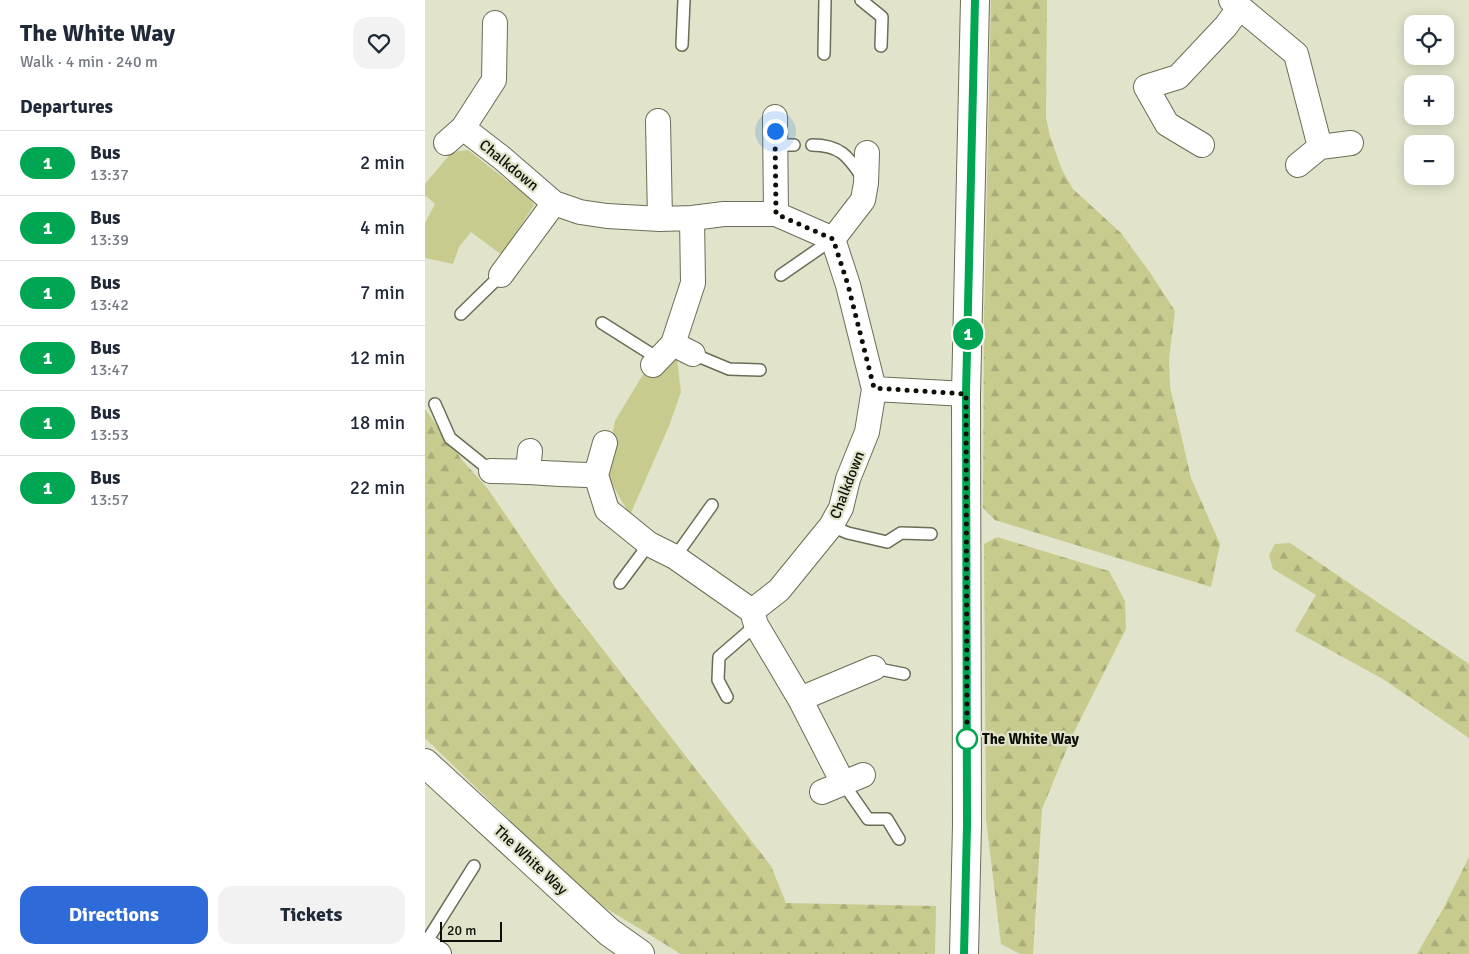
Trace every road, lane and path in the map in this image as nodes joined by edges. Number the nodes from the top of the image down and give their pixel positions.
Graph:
1 (684, 0) edge
2 (825, 0) edge
3 (861, 0) edge
4 (975, 0) edge
5 (1235, 4) edge
6 (495, 23) dead end
7 (682, 45) dead end
8 (881, 46) dead end
9 (824, 54) dead end
10 (775, 118) dead end
11 (658, 120) dead end
12 (1351, 143) dead end
13 (812, 145) dead end
14 (1202, 145) dead end
15 (1320, 147) junction
16 (867, 153) dead end
17 (1298, 165) dead end
18 (866, 183) junction
19 (554, 202) junction
20 (776, 214) junction
21 (692, 218) junction
22 (660, 219) junction
23 (833, 239) junction
24 (781, 274) dead end
25 (501, 275) joint
26 (461, 314) dead end
27 (602, 323) dead end
28 (670, 356) junction
29 (760, 370) dead end
30 (874, 388) junction
31 (966, 394) junction
32 (435, 404) dead end
33 (605, 443) dead end
34 (491, 471) joint
35 (596, 475) junction
36 (712, 505) dead end
37 (831, 526) junction
38 (931, 534) dead end
39 (649, 544) junction
40 (675, 557) junction
41 (620, 583) dead end
42 (754, 618) junction
43 (868, 665) joint
44 (904, 674) dead end
45 (727, 697) dead end
46 (800, 699) junction
47 (425, 763) edge
48 (843, 783) joint
49 (899, 839) dead end
50 (474, 866) dead end
51 (425, 944) edge
52 (439, 954) edge
53 (640, 954) edge
54 (964, 954) edge

1 - 7 lane
2 - 9 lane
3 - 8 lane
4 - 31 street
5 - 14 street
5 - 15 street
6 - 19 street, Chalkdown
10 - 20 street
11 - 22 street
12 - 15 street
13 - 18 lane
15 - 17 street
16 - 18 street
18 - 23 street
19 - 22 street, Chalkdown
19 - 25 street
20 - 21 street, Chalkdown
20 - 23 street, Chalkdown
21 - 22 street, Chalkdown
21 - 28 street
23 - 24 lane
23 - 30 street, Chalkdown
25 - 26 lane
27 - 28 lane
28 - 29 lane
30 - 31 street
30 - 37 street, Chalkdown
31 - 54 street
32 - 34 lane
33 - 35 street
34 - 35 street
35 - 39 street
36 - 40 lane
37 - 38 lane
37 - 42 street, Chalkdown
39 - 40 street
39 - 41 lane
40 - 42 street
42 - 45 lane
42 - 46 street
43 - 44 lane
43 - 46 street
46 - 48 street
47 - 53 street, The White Way
48 - 49 lane
50 - 51 lane
51 - 52 street

